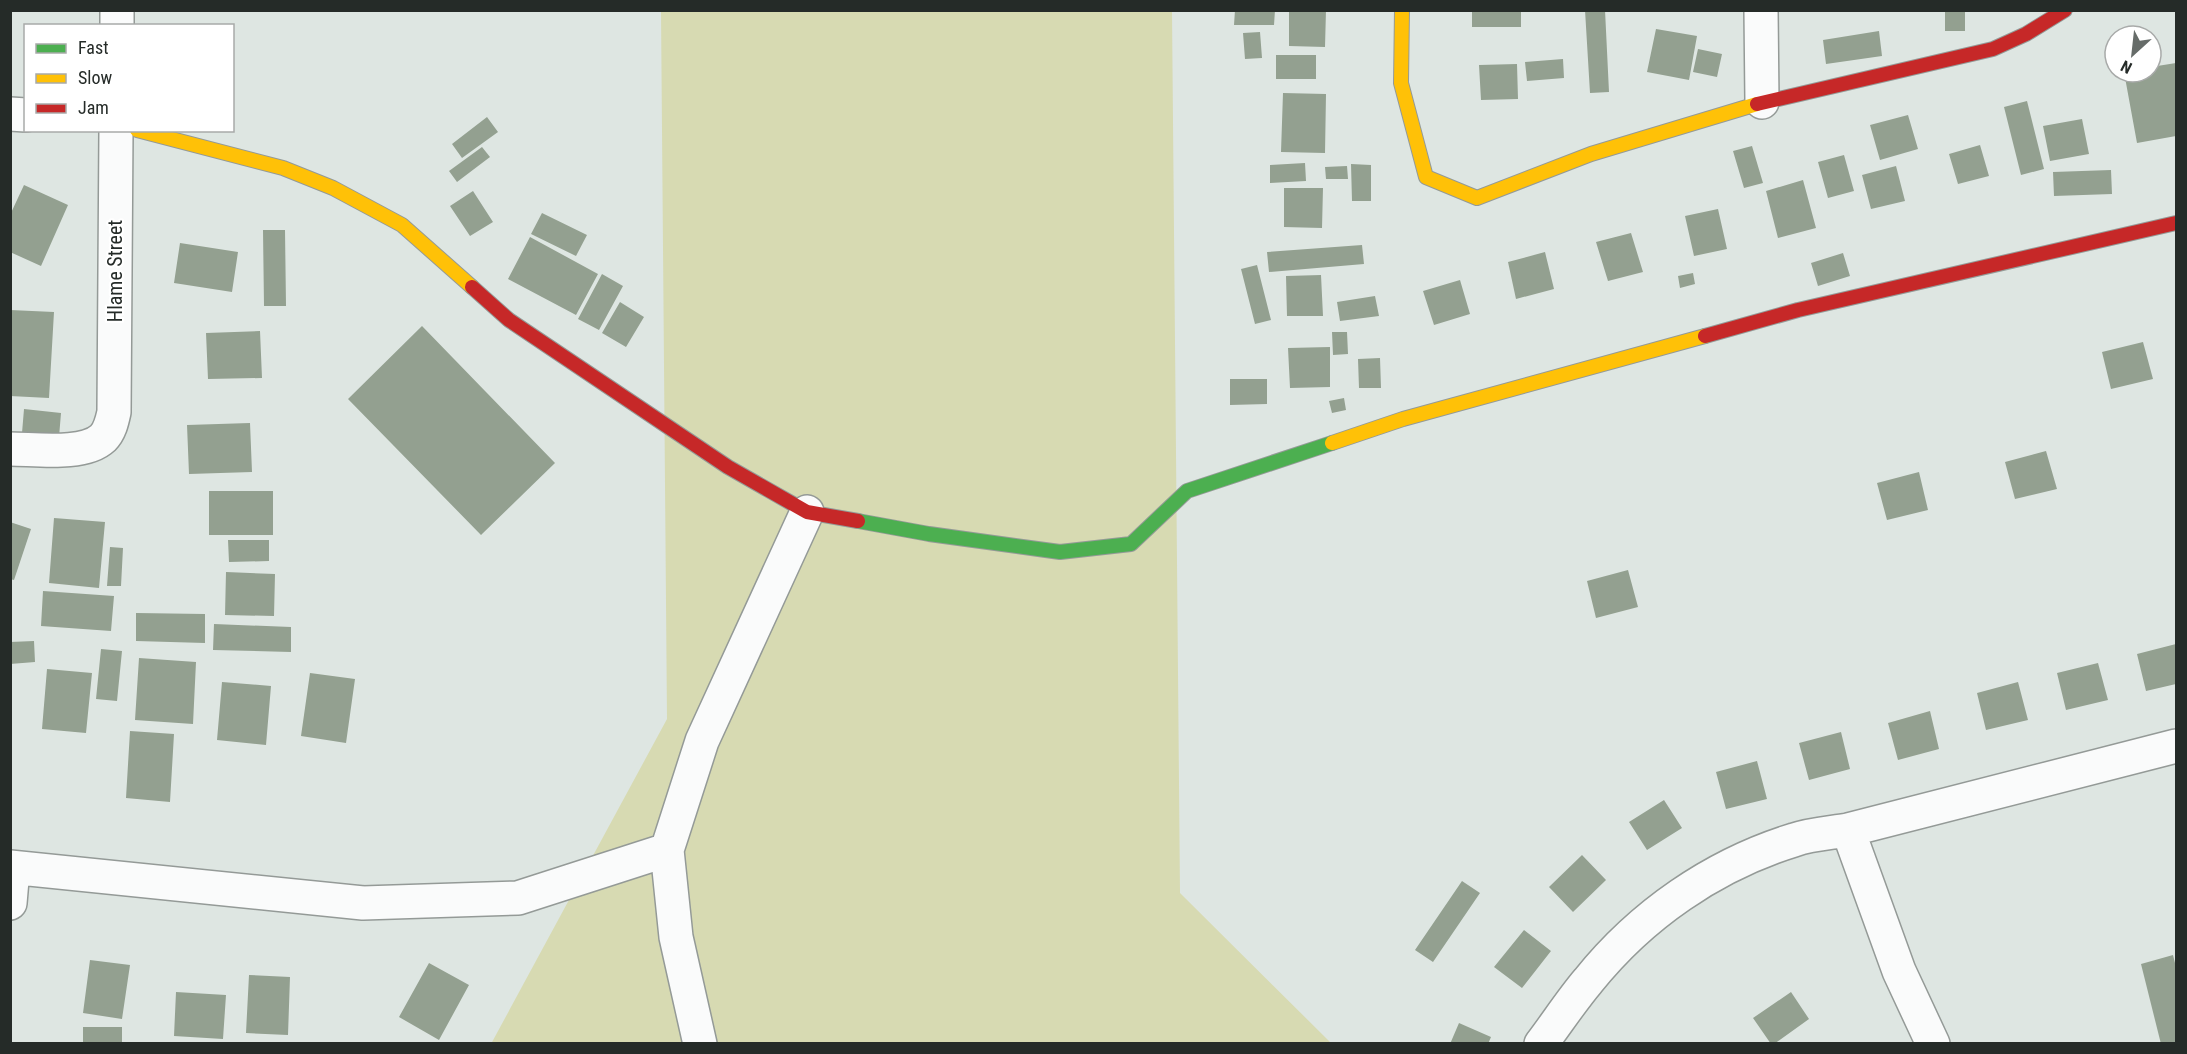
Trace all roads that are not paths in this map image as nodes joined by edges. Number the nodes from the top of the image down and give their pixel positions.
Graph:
1 (1402, 10) edge
2 (1761, 10) edge
3 (2065, 10) edge
4 (1762, 102) junction
5 (116, 132) edge
6 (146, 132) edge
7 (2176, 223) edge
8 (10, 449) edge
9 (807, 512) junction
10 (2176, 746) edge
11 (1848, 830) junction
12 (667, 850) junction
13 (12, 867) edge
14 (10, 903) edge
15 (699, 1044) edge
16 (1541, 1044) edge
17 (1933, 1044) edge

1 - 4 street
2 - 4 street
3 - 4 street
5 - 8 street, Hlame Street
6 - 9 street
7 - 9 street
9 - 12 street
10 - 11 street
11 - 16 street
11 - 17 street
12 - 13 street
12 - 15 street
13 - 14 street

